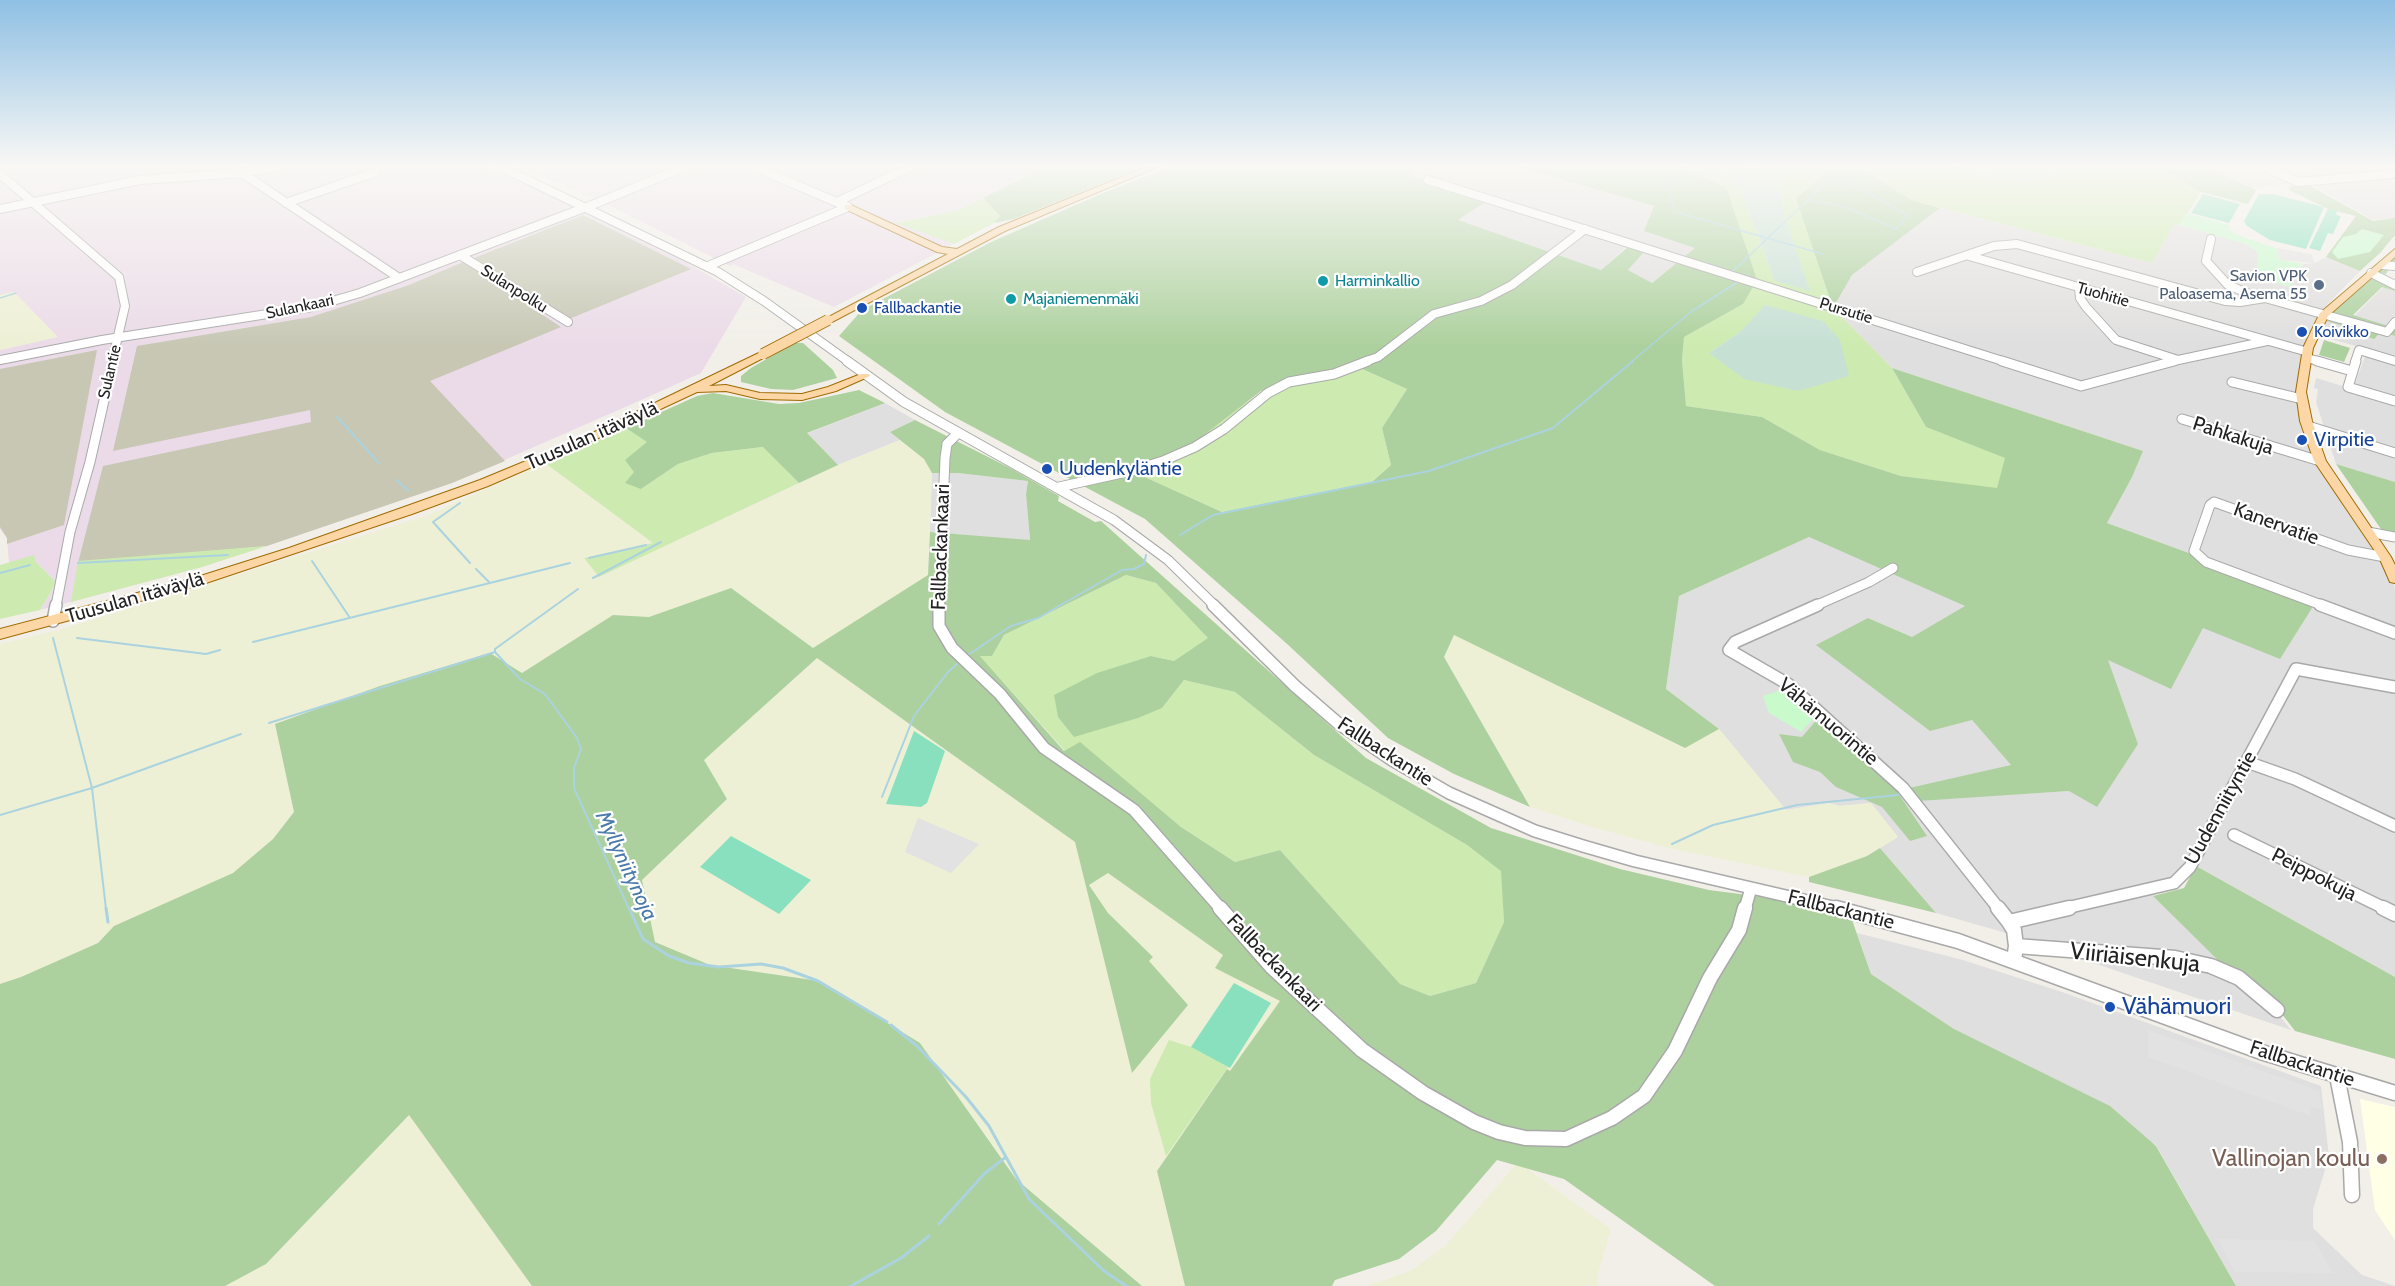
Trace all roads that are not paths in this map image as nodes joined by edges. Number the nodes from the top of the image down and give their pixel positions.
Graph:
1 (61, 226) edge
2 (320, 226) edge
3 (537, 226) edge
4 (627, 226) edge
5 (803, 226) edge
6 (886, 226) edge
7 (1010, 226) edge
8 (1575, 226) edge
9 (1585, 229) junction
10 (896, 231) junction
11 (2211, 239) dead end
12 (969, 246) junction
13 (958, 252) junction
14 (2395, 252) edge
15 (460, 255) junction
16 (1968, 256) junction
17 (937, 263) junction
18 (2383, 265) junction
19 (708, 266) junction
20 (2395, 266) edge
21 (1917, 272) dead end
22 (2371, 273) junction
23 (399, 278) junction
24 (2395, 285) edge
25 (2079, 288) junction
26 (2259, 298) junction
27 (2324, 315) junction
28 (568, 322) dead end
29 (2395, 322) edge
30 (118, 338) junction
31 (2267, 341) junction
32 (2307, 355) junction
33 (0, 360) edge
34 (2178, 360) junction
35 (2395, 361) edge
36 (736, 367) junction
37 (2353, 369) junction
38 (865, 376) junction
39 (2232, 382) dead end
40 (745, 391) junction
41 (685, 394) junction
42 (2302, 399) junction
43 (2395, 401) edge
44 (2182, 419) dead end
45 (2308, 426) junction
46 (958, 433) junction
47 (2395, 453) edge
48 (2320, 461) junction
49 (1059, 487) junction
50 (2368, 532) junction
51 (2395, 537) edge
52 (2385, 557) junction
53 (1893, 568) dead end
54 (2395, 579) edge
55 (53, 621) junction
56 (2395, 633) edge
57 (0, 634) edge
58 (2395, 687) edge
59 (2247, 762) junction
60 (2395, 826) edge
61 (2234, 834) dead end
62 (1751, 888) junction
63 (2395, 914) edge
64 (2009, 922) junction
65 (2016, 945) junction
66 (2014, 960) junction
67 (2277, 1010) dead end
68 (2337, 1076) junction
69 (2395, 1093) edge
70 (2352, 1195) dead end

1 - 30 street, Sulantie
2 - 23 street
3 - 15 street, Sulankaari
4 - 19 street, Fallbackantie
5 - 19 street
6 - 10 main road
7 - 12 main road, Tuusulan itäväylä
8 - 9 street, Pursutie
9 - 34 street, Pursutie
9 - 49 street
10 - 12 main road
10 - 13 main road
10 - 17 main road
11 - 26 street
12 - 13 main road, Tuusulan itäväylä
13 - 17 main road, Tuusulan itäväylä
14 - 18 main road
15 - 23 street, Sulankaari
15 - 28 street, Sulanpolku
16 - 21 street
16 - 25 street, Tuohitie
16 - 26 street
17 - 36 main road, Tuusulan itäväylä, bridge
18 - 20 street
18 - 22 main road
19 - 38 street, Fallbackantie
22 - 24 street
22 - 27 main road
23 - 30 street, Sulankaari
25 - 31 street, Tuohitie
25 - 34 street
26 - 27 street
27 - 29 street
27 - 32 main road
30 - 33 street, Sulankaari
30 - 55 street, Sulantie
31 - 32 street, Tuohitie
31 - 34 street, Pursutie
32 - 37 street, Tuohitie
32 - 42 main road
35 - 37 street
36 - 40 main road
36 - 41 main road, Tuusulan itäväylä
37 - 43 street
38 - 40 main road
38 - 46 street, Fallbackantie
39 - 42 street
40 - 41 main road
41 - 55 main road, Tuusulan itäväylä
42 - 45 main road
44 - 48 street, Pahkakuja
45 - 47 street
45 - 48 main road
46 - 49 street, Fallbackantie
46 - 62 street, Fallbackankaari
48 - 50 main road
49 - 62 street, Fallbackantie
50 - 51 street
50 - 52 main road
52 - 54 main road
52 - 56 street, Kanervatie
53 - 64 street, Vähämuorintie
55 - 57 main road, Tuusulan itäväylä
58 - 59 street, Uudenniityntie
59 - 60 street
59 - 64 street, Uudenniityntie
61 - 63 street, Peippokuja
62 - 66 street, Fallbackantie
64 - 65 street
65 - 66 street
65 - 67 street, Viiriäisenkuja
66 - 68 street, Fallbackantie
68 - 69 street, Fallbackantie
68 - 70 street

